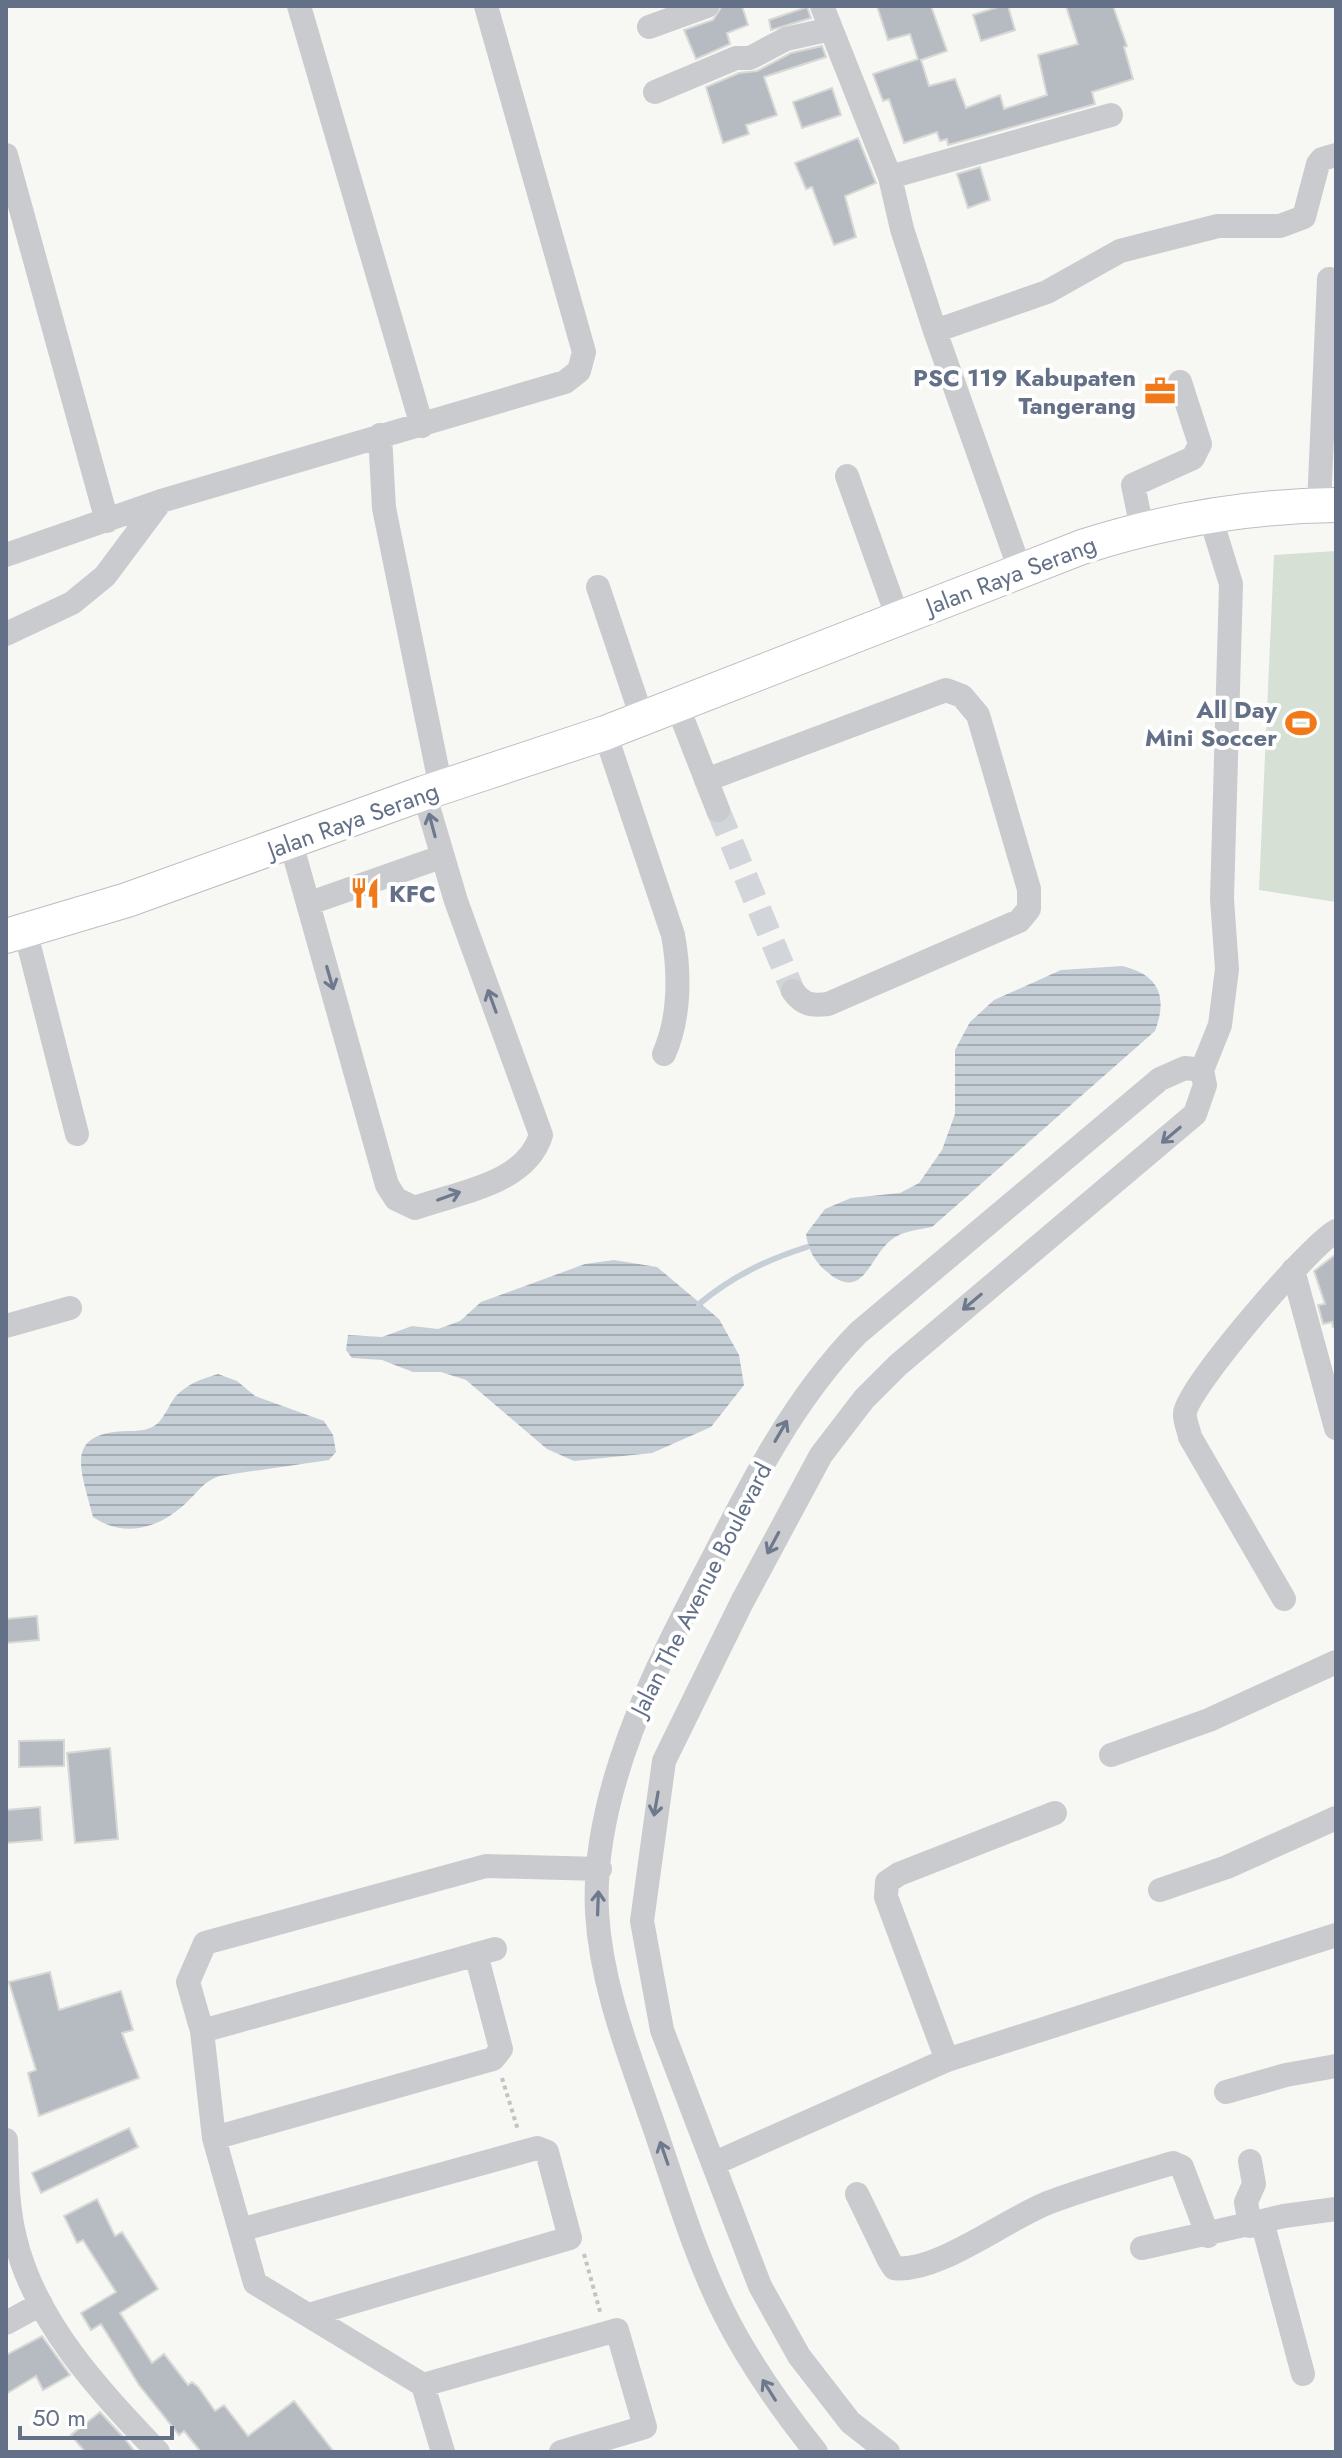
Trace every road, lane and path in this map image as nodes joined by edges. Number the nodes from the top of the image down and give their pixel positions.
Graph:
1 (299, 6) edge
2 (486, 6) edge
3 (707, 6) edge
4 (822, 6) edge
5 (649, 27) dead end
6 (831, 29) junction
7 (655, 92) dead end
8 (1111, 115) dead end
9 (6, 155) edge
10 (1336, 155) edge
11 (890, 177) junction
12 (1329, 279) dead end
13 (1331, 311) edge
14 (935, 331) junction
15 (1180, 382) dead end
16 (422, 426) junction
17 (380, 435) junction
18 (1328, 456) edge
19 (847, 476) dead end
20 (161, 501) junction
21 (1330, 512) edge
22 (107, 521) junction
23 (1214, 523) junction
24 (1142, 528) junction
25 (6, 555) edge
26 (1020, 570) junction
27 (598, 587) dead end
28 (898, 618) junction
29 (6, 634) edge
30 (688, 702) junction
31 (642, 718) junction
32 (605, 733) junction
33 (706, 780) junction
34 (433, 790) junction
35 (718, 810) tunnel mouth
36 (291, 843) junction
37 (441, 857) junction
38 (310, 903) junction
39 (14, 933) edge
40 (793, 991) dead end
41 (664, 1054) dead end
42 (1202, 1070) junction
43 (77, 1134) dead end
44 (1336, 1231) edge
45 (1293, 1270) junction
46 (70, 1308) dead end
47 (6, 1326) edge
48 (1336, 1428) edge
49 (1284, 1599) dead end
50 (1336, 1662) edge
51 (624, 1747) junction
52 (1111, 1755) dead end
53 (664, 1761) junction
54 (1055, 1813) dead end
55 (1336, 1818) edge
56 (600, 1869) junction
57 (1160, 1890) dead end
58 (1336, 1935) edge
59 (202, 2031) junction
60 (493, 2059) junction
61 (947, 2060) junction
62 (1336, 2066) edge
63 (1226, 2092) dead end
64 (214, 2138) junction
65 (6, 2140) edge
66 (525, 2152) junction
67 (1250, 2161) dead end
68 (715, 2163) junction
69 (857, 2194) dead end
70 (1336, 2209) edge
71 (1256, 2224) junction
72 (240, 2230) junction
73 (1208, 2236) junction
74 (570, 2238) junction
75 (1142, 2248) dead end
76 (41, 2304) junction
77 (309, 2315) junction
78 (6, 2323) edge
79 (607, 2333) junction
80 (1303, 2374) dead end
81 (423, 2385) junction
82 (621, 2442) edge
83 (158, 2452) edge
84 (443, 2452) edge
85 (561, 2452) edge
86 (816, 2452) edge
87 (888, 2452) edge

1 - 16 street
2 - 16 street
3 - 5 street
4 - 6 street
6 - 7 street
6 - 11 street
8 - 11 street
9 - 22 street
10 - 14 street
11 - 14 street
12 - 13 street
13 - 18 street
14 - 26 street
15 - 24 street
16 - 17 street
17 - 20 street
17 - 34 street
18 - 21 street
19 - 28 street
20 - 22 street
20 - 29 street
21 - 23 highway, Jalan Raya Serang
22 - 25 street
23 - 24 highway, Jalan Raya Serang
23 - 30 highway, Jalan Raya Serang
23 - 42 street, Jalan The Avenue Boulevard
24 - 26 highway, Jalan Raya Serang
26 - 28 highway, Jalan Raya Serang
27 - 31 street
28 - 30 highway, Jalan Raya Serang
30 - 31 highway, Jalan Raya Serang
30 - 33 street
31 - 32 highway, Jalan Raya Serang
32 - 34 highway, Jalan Raya Serang
32 - 41 street
33 - 35 street
33 - 40 street
34 - 36 highway, Jalan Raya Serang
37 -> 34 street
36 - 38 street
36 - 39 highway, Jalan Raya Serang
37 - 38 street
38 -> 37 street
39 - 43 street
51 -> 42 street, Jalan The Avenue Boulevard
42 -> 53 street, Jalan The Avenue Boulevard
44 - 45 street
45 - 48 street
45 - 49 street
46 - 47 street
50 - 52 street
51 - 53 street
51 - 56 street, Jalan The Avenue Boulevard
53 -> 68 street, Jalan The Avenue Boulevard
54 - 61 street
55 - 57 street
56 - 59 street
86 -> 56 street, Jalan The Avenue Boulevard
58 - 61 street
59 - 60 street
59 - 64 street
60 - 64 street
60 - 66 path
61 - 68 street
62 - 63 street
64 - 72 street
65 - 76 street
66 - 72 street
66 - 74 street
67 - 71 street
68 - 87 street, Jalan The Avenue Boulevard
69 - 73 street
70 - 71 street
71 - 73 street
71 - 80 street
72 - 77 street
73 - 75 street
74 - 77 street
74 - 79 path
76 - 78 street
76 - 83 street
77 - 81 street
79 - 81 street
79 - 82 street
81 - 84 street
82 - 85 street

